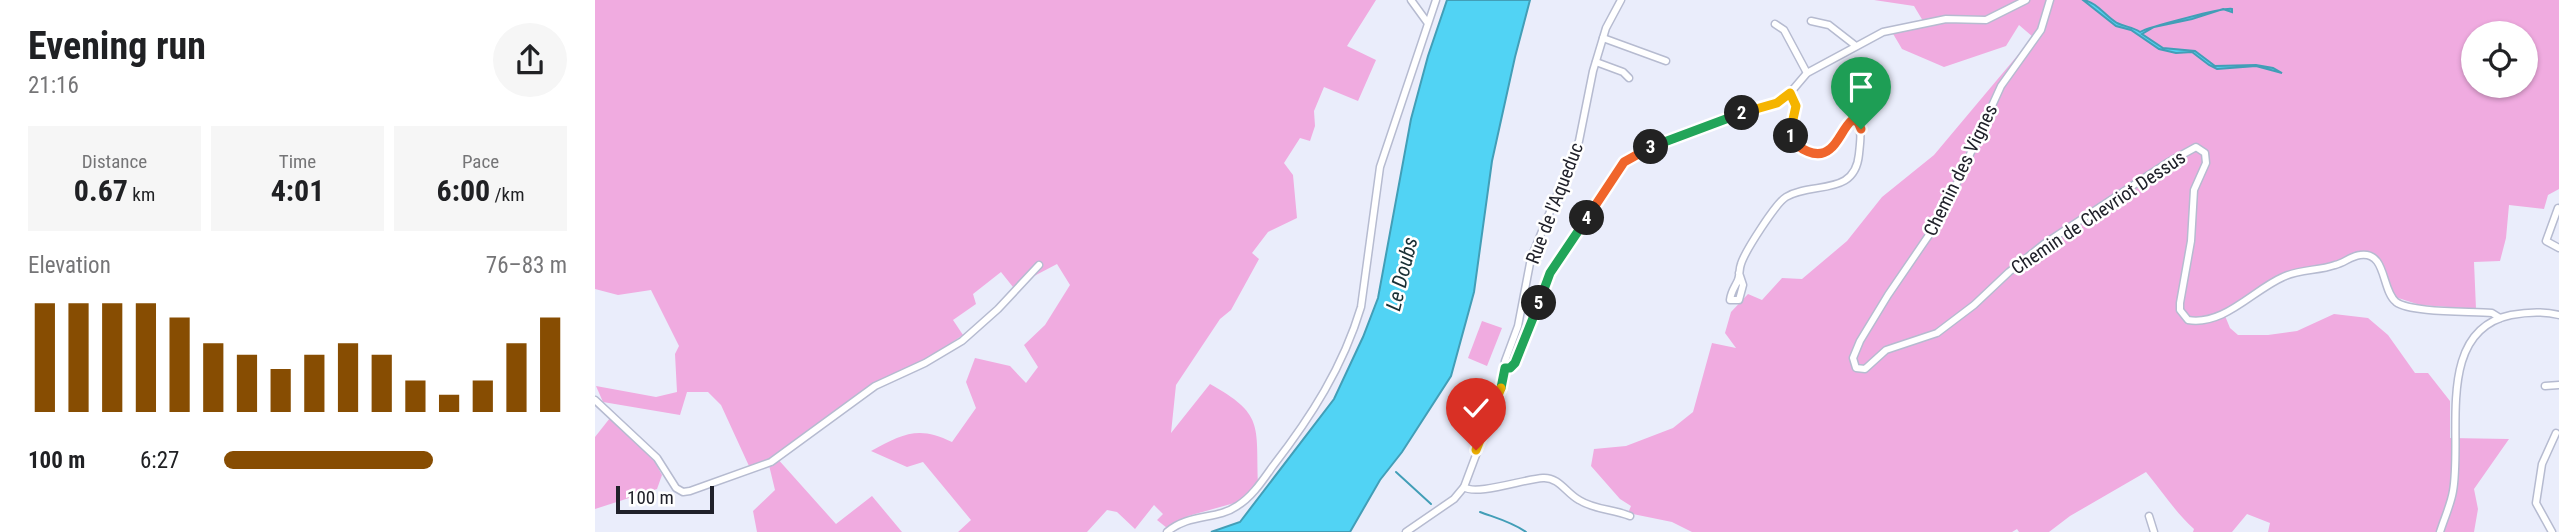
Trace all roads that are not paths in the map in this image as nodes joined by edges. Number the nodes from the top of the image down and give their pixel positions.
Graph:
1 (1411, 0) edge
2 (1436, 0) edge
3 (1621, 0) edge
4 (2026, 0) edge
5 (2050, 0) edge
6 (1811, 21) dead end
7 (1427, 22) junction
8 (1775, 24) dead end
9 (1603, 38) junction
10 (1856, 46) junction
11 (1666, 61) dead end
12 (1596, 62) junction
13 (1807, 73) junction
14 (1629, 78) dead end
15 (1790, 93) junction
16 (2558, 208) edge
17 (2559, 248) edge
18 (1039, 265) dead end
19 (1739, 273) dead end
20 (2559, 315) edge
21 (2500, 318) junction
22 (1505, 368) junction
23 (1865, 369) joint
24 (2559, 385) edge
25 (2545, 386) dead end
26 (595, 400) edge
27 (2556, 433) dead end
28 (1464, 487) junction
29 (1630, 516) dead end
30 (2149, 516) dead end
31 (1167, 532) edge
32 (1406, 532) edge
33 (2154, 532) edge
34 (2440, 532) edge
35 (2552, 532) edge

1 - 7 street
2 - 7 street
3 - 9 street, Rue de l'Aqueduc
4 - 10 street
5 - 23 street, Chemin des Vignes
6 - 10 street
7 - 31 street
8 - 13 street
9 - 11 street
9 - 12 street, Rue de l'Aqueduc
10 - 13 street
12 - 14 street
12 - 22 street, Rue de l'Aqueduc
13 - 15 street
15 - 19 street
15 - 22 street
16 - 17 street
18 - 26 street
20 - 21 street
21 - 23 street, Chemin de Chevriot Dessus
21 - 34 street
22 - 28 street, Rue de l'Aqueduc
24 - 25 street
27 - 35 street
28 - 29 street
28 - 32 street
30 - 33 street

